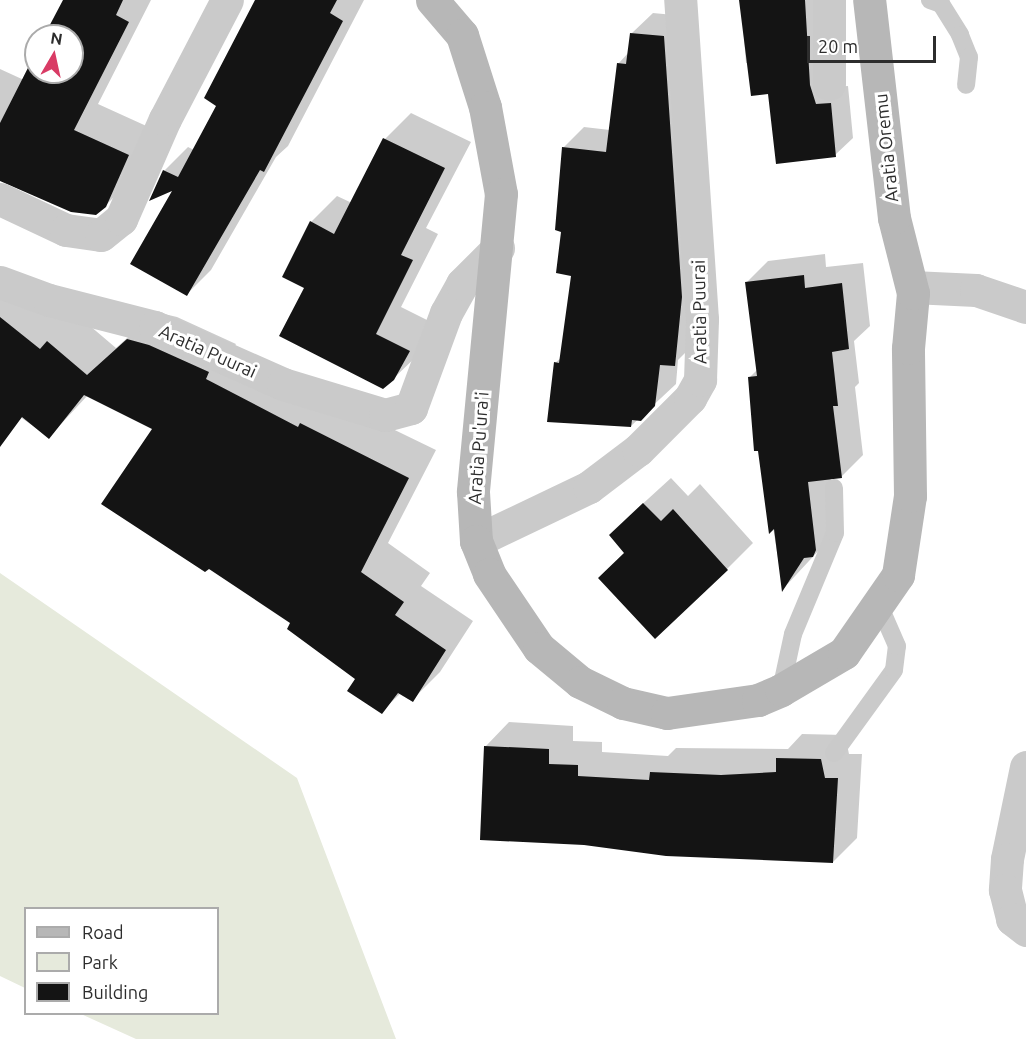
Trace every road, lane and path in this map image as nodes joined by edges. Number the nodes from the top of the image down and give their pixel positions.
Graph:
1 (227, 0) edge
2 (432, 0) edge
3 (680, 0) edge
4 (830, 0) edge
5 (868, 0) edge
6 (930, 0) edge
7 (829, 84) dead end
8 (966, 85) dead end
9 (0, 199) edge
10 (498, 248) junction
11 (0, 282) edge
12 (913, 290) junction
13 (1026, 307) edge
14 (834, 488) dead end
15 (476, 541) junction
16 (880, 607) junction
17 (782, 690) junction
18 (834, 753) dead end
19 (1026, 767) edge
20 (1026, 930) edge

1 - 9 street
2 - 10 main road, Aratia Pu'ura'i
3 - 15 street, Aratia Puurai
4 - 7 street
5 - 12 main road, Aratia Oremu
6 - 8 lane
10 - 11 street, Aratia Puurai
10 - 15 main road, Aratia Pu'ura'i
12 - 13 street
12 - 16 main road, Aratia Pu'ura'i
14 - 17 lane
15 - 17 main road, Aratia Pu'ura'i
16 - 17 main road, Aratia Pu'ura'i
16 - 18 lane
19 - 20 street

